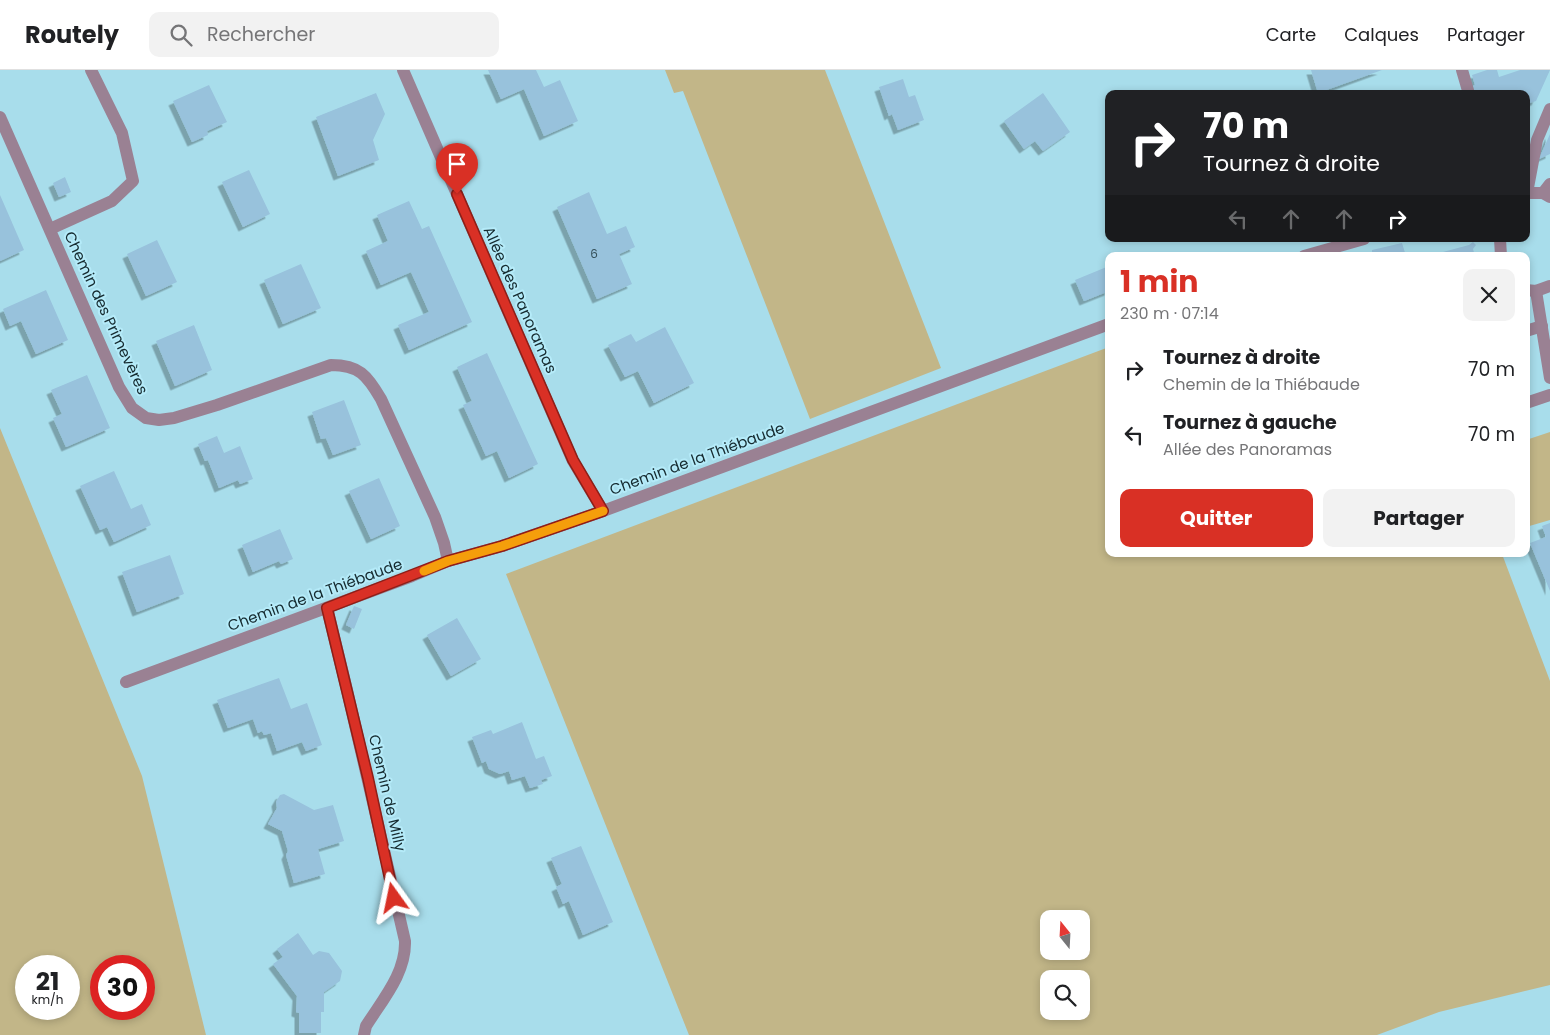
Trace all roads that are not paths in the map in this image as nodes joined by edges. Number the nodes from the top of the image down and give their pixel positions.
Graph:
1 (91, 70) edge
2 (403, 70) edge
3 (1462, 70) edge
4 (1468, 90) edge
5 (1550, 109) edge
6 (0, 117) edge
7 (1530, 174) edge
8 (1548, 191) edge
9 (1530, 193) edge
10 (50, 229) junction
11 (1353, 242) edge
12 (1318, 252) edge
13 (1550, 286) edge
14 (1531, 291) edge
15 (1105, 325) edge
16 (1542, 326) junction
17 (1530, 330) edge
18 (1550, 378) edge
19 (1550, 396) edge
20 (1530, 402) edge
21 (603, 511) junction
22 (448, 561) junction
23 (327, 608) junction
24 (126, 682) dead end
25 (364, 1035) edge

1 - 10 street, Chemin des Primevères
2 - 21 street, Allée des Panoramas
3 - 4 street
5 - 7 street
6 - 10 street, Chemin des Primevères
8 - 9 street
10 - 22 street, Chemin des Primevères
11 - 12 street
13 - 14 street
14 - 16 street
15 - 21 street, Chemin de la Thiébaude
16 - 17 street
16 - 18 street
19 - 20 street
21 - 22 street, Chemin de la Thiébaude
22 - 23 street, Chemin de la Thiébaude
23 - 24 street, Chemin de la Thiébaude
23 - 25 street, Chemin de Milly

